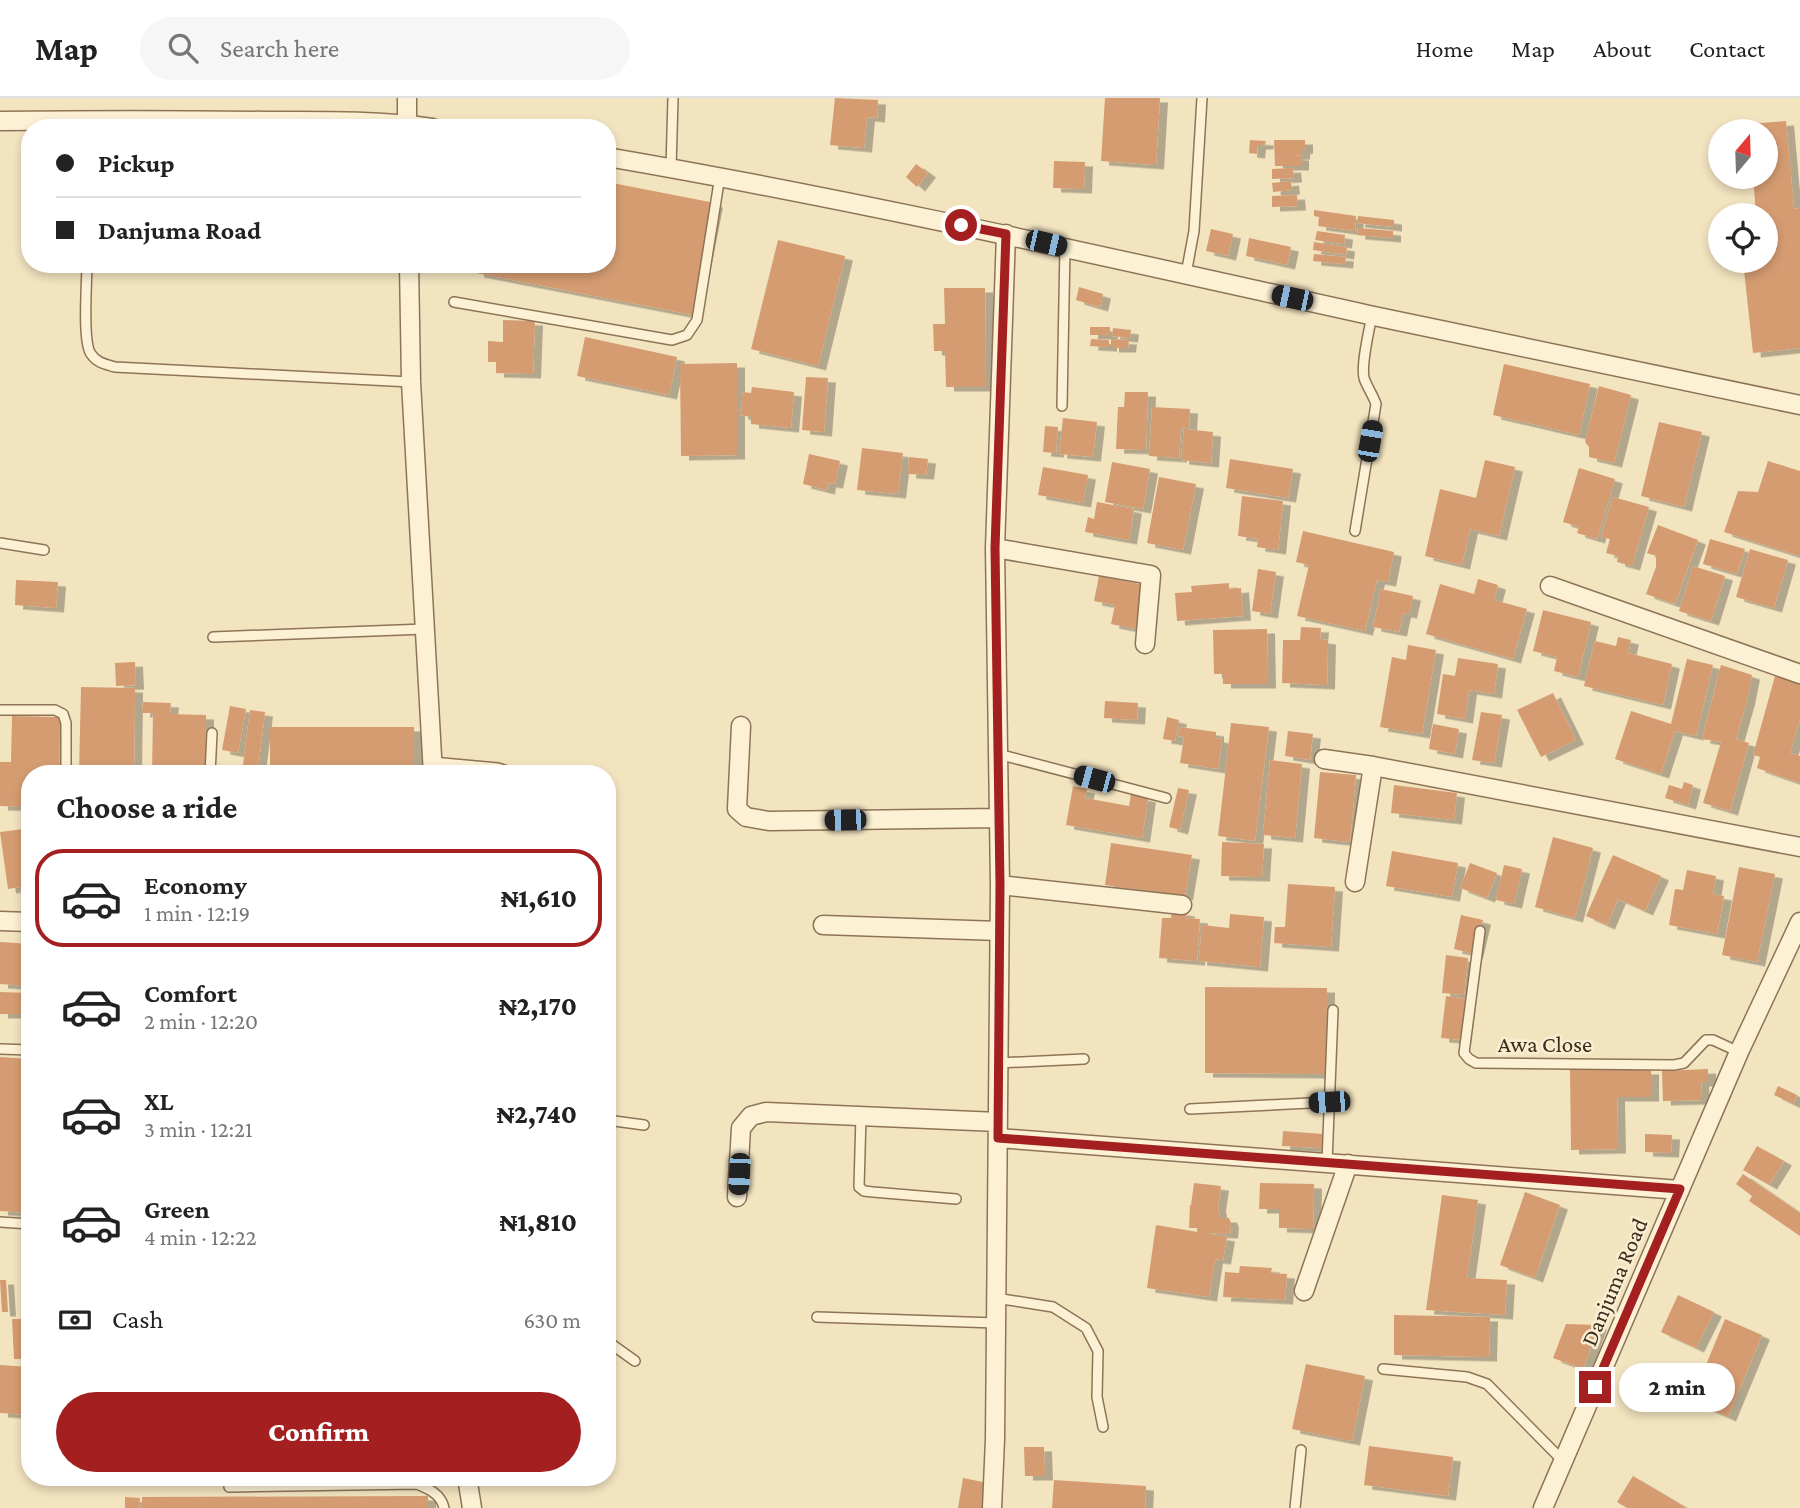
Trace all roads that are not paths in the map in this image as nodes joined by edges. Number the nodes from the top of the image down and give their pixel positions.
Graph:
1 (407, 98) edge
2 (673, 98) edge
3 (1202, 98) edge
4 (407, 119) edge
5 (0, 121) edge
6 (21, 121) edge
7 (616, 159) edge
8 (671, 168) junction
9 (720, 176) junction
10 (1006, 234) junction
11 (1065, 247) junction
12 (87, 273) edge
13 (409, 273) edge
14 (1186, 274) junction
15 (454, 302) dead end
16 (1372, 315) junction
17 (411, 382) junction
18 (1800, 405) edge
19 (1062, 406) dead end
20 (1354, 531) dead end
21 (0, 543) edge
22 (995, 548) junction
23 (44, 550) dead end
24 (1550, 586) dead end
25 (425, 629) junction
26 (213, 637) dead end
27 (1145, 644) dead end
28 (1800, 674) edge
29 (0, 710) edge
30 (741, 726) dead end
31 (212, 733) dead end
32 (998, 754) junction
33 (1324, 759) dead end
34 (66, 765) edge
35 (210, 765) edge
36 (433, 765) edge
37 (1373, 766) junction
38 (1166, 798) dead end
39 (998, 818) junction
40 (1800, 847) edge
41 (1355, 882) dead end
42 (1000, 885) junction
43 (1182, 905) dead end
44 (0, 921) edge
45 (21, 922) edge
46 (1800, 922) edge
47 (823, 925) dead end
48 (999, 931) junction
49 (1480, 931) dead end
50 (1333, 1010) dead end
51 (0, 1049) edge
52 (21, 1050) edge
53 (1739, 1052) junction
54 (1084, 1059) dead end
55 (998, 1063) junction
56 (1329, 1102) junction
57 (1190, 1109) dead end
58 (861, 1116) junction
59 (616, 1122) edge
60 (644, 1125) dead end
61 (998, 1130) junction
62 (1327, 1163) junction
63 (1348, 1164) junction
64 (1680, 1189) junction
65 (737, 1197) dead end
66 (956, 1199) dead end
67 (0, 1222) edge
68 (21, 1223) edge
69 (1304, 1291) dead end
70 (996, 1298) junction
71 (817, 1317) dead end
72 (996, 1323) junction
73 (616, 1347) edge
74 (635, 1361) dead end
75 (1383, 1369) dead end
76 (1103, 1427) dead end
77 (1301, 1450) dead end
78 (1563, 1461) junction
79 (292, 1486) edge
80 (422, 1486) edge
81 (468, 1486) edge
82 (229, 1487) dead end
83 (444, 1508) edge
84 (472, 1508) edge
85 (992, 1508) edge
86 (1295, 1508) edge
87 (1543, 1508) edge

1 - 4 street
2 - 8 lane
3 - 14 lane
5 - 6 street
7 - 8 street
8 - 9 street
9 - 10 street
9 - 15 lane
10 - 11 street
10 - 22 street
11 - 14 street
11 - 19 lane
12 - 17 lane
13 - 17 street
14 - 16 street
16 - 18 street
16 - 20 lane
17 - 25 street
21 - 23 lane
22 - 27 street
22 - 32 street
24 - 28 street
25 - 26 lane
25 - 36 street
29 - 34 lane
30 - 39 street
31 - 35 lane
32 - 38 lane
32 - 39 street
33 - 37 street
37 - 40 street
37 - 41 street
39 - 42 street
42 - 43 street
42 - 48 street
44 - 45 street
46 - 53 street, Danjuma Road
47 - 48 street
48 - 55 street
49 - 53 lane, Awa Close
50 - 56 lane
51 - 52 lane
53 - 64 street, Danjuma Road
54 - 55 lane
55 - 61 street
56 - 57 lane
56 - 62 lane
58 - 61 street
58 - 65 street
58 - 66 lane
59 - 60 lane
61 - 62 street
61 - 70 street
62 - 63 street
63 - 64 street
63 - 69 street
64 - 78 street, Danjuma Road
67 - 68 lane
70 - 72 street
70 - 76 lane
71 - 72 lane
72 - 85 street
73 - 74 lane
75 - 78 lane
77 - 86 lane
78 - 87 street, Danjuma Road
79 - 82 lane
80 - 83 lane
81 - 84 street

